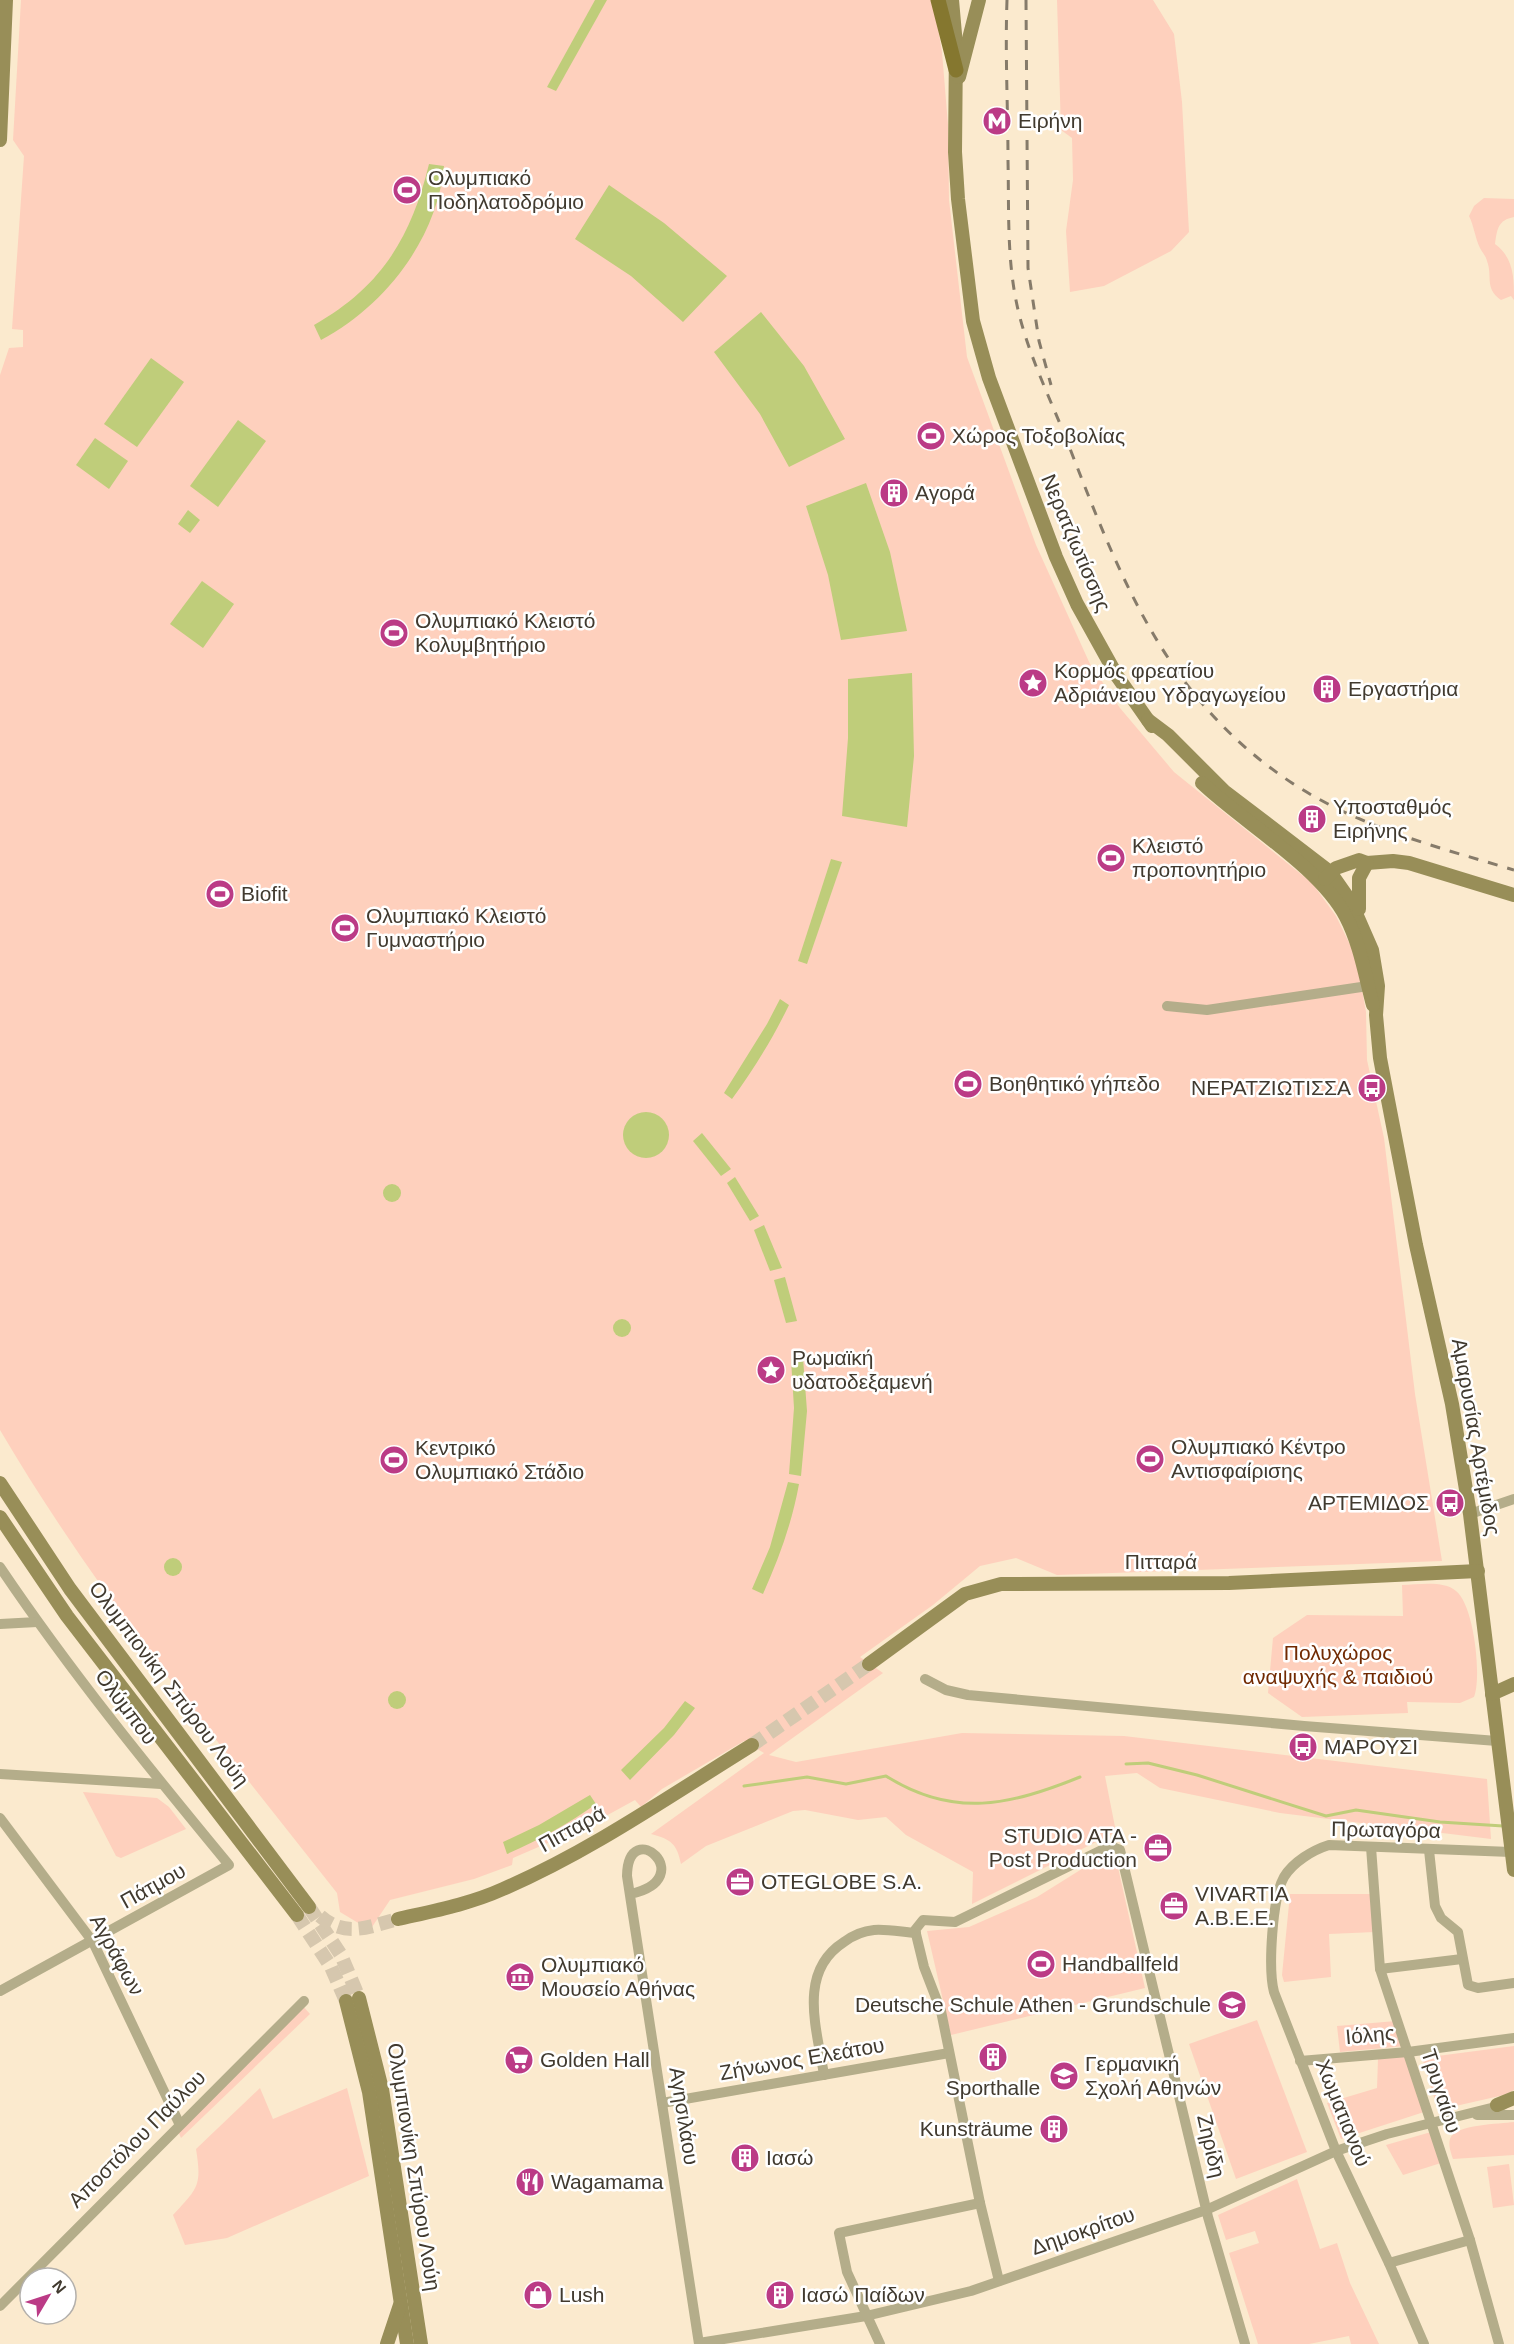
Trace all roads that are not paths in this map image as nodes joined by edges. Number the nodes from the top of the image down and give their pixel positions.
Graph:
1 (6, 0) edge
2 (938, 0) edge
3 (952, 0) edge
4 (979, 0) edge
5 (956, 70) junction
6 (956, 87) junction
7 (0, 140) edge
8 (1367, 863) junction
9 (1359, 878) junction
10 (1329, 879) junction
11 (1514, 895) edge
12 (1361, 922) junction
13 (1372, 951) joint
14 (1368, 986) junction
15 (1167, 1006) dead end
16 (1376, 1015) junction
17 (0, 1483) edge
18 (1514, 1499) edge
19 (1470, 1514) junction
20 (0, 1517) edge
21 (0, 1567) edge
22 (1478, 1571) junction
23 (37, 1622) junction
24 (0, 1624) edge
25 (869, 1664) tunnel mouth
26 (925, 1679) dead end
27 (1514, 1684) edge
28 (1492, 1694) junction
29 (1497, 1741) junction
30 (753, 1745) tunnel mouth
31 (0, 1774) edge
32 (161, 1784) junction
33 (1508, 1811) edge
34 (0, 1818) edge
35 (1511, 1842) edge
36 (1371, 1847) junction
37 (1429, 1850) junction
38 (229, 1865) joint
39 (1514, 1870) edge
40 (1279, 1888) joint
41 (631, 1894) dead end
42 (398, 1920) tunnel mouth
43 (916, 1934) junction
44 (93, 1942) junction
45 (1462, 1959) junction
46 (1380, 1969) junction
47 (1514, 1983) edge
48 (0, 1991) edge
49 (304, 2001) dead end
50 (1514, 2038) edge
51 (1408, 2052) junction
52 (949, 2053) junction
53 (1300, 2061) junction
54 (824, 2074) junction
55 (1514, 2098) edge
56 (662, 2103) junction
57 (1514, 2103) edge
58 (1497, 2105) junction
59 (1468, 2115) junction
60 (1514, 2115) edge
61 (179, 2123) junction
62 (1431, 2123) junction
63 (1336, 2151) junction
64 (980, 2203) junction
65 (1206, 2210) junction
66 (1470, 2240) junction
67 (1389, 2264) junction
68 (999, 2281) junction
69 (401, 2303) junction
70 (0, 2306) edge
71 (866, 2316) junction
72 (410, 2343) edge
73 (699, 2343) edge
74 (387, 2344) edge
75 (880, 2344) edge
76 (1245, 2344) edge
77 (1424, 2344) edge
78 (1499, 2344) edge

1 - 7 main road
2 - 5 main road
3 - 5 main road, Νερατζιωτίσσης
4 - 6 main road, Νερατζιωτίσσης
5 - 6 main road, Νερατζιωτίσσης
6 - 10 main road, Νερατζιωτίσσης
8 - 9 main road
8 - 10 main road
8 - 11 main road
9 - 10 main road
9 - 12 main road
10 - 12 main road, Νερατζιωτίσσης
10 - 14 main road, Αμαρυσίας Αρτέμιδος
12 - 13 main road, Νερατζιωτίσσης
13 - 16 main road, Αμαρυσίας Αρτέμιδος
14 - 15 street
14 - 16 main road, Αμαρυσίας Αρτέμιδος
16 - 19 main road, Αμαρυσίας Αρτέμιδος
17 - 20 main road, Ολυμπιονίκη Σπύρου Λούη
18 - 19 street
19 - 22 main road, Αμαρυσίας Αρτέμιδος
21 - 23 street, Ολύμπου
22 - 25 main road, Πιτταρά
22 - 28 main road, Αμαρυσίας Αρτέμιδος
23 - 24 street
23 - 32 street, Ολύμπου
26 - 29 street
27 - 28 main road
28 - 29 main road, Αμαρυσίας Αρτέμιδος
29 - 33 main road, Αμαρυσίας Αρτέμιδος
30 - 42 main road, Πιτταρά
31 - 32 street
32 - 38 street, Ολύμπου
33 - 35 main road, Αμαρυσίας Αρτέμιδος
34 - 44 street, Αγράφων
35 - 37 street, Πρωταγόρα
35 - 39 main road, Αμαρυσίας Αρτέμιδος
36 - 37 street, Πρωταγόρα
36 - 40 street, Πρωταγόρα
36 - 46 street, Τρυγαίου
37 - 45 street
38 - 44 street, Πάτμου
40 - 53 street, Χωματιανού
41 - 56 street, Αγησιλάου
43 - 52 street
43 - 54 street
43 - 65 street, Ζηρίδη
44 - 48 street, Πάτμου
44 - 61 street, Αγράφων
45 - 46 street
45 - 47 street
46 - 51 street, Τρυγαίου
49 - 61 street, Αποστόλου Παύλου
50 - 51 street, Ιόλης
51 - 53 street, Ιόλης
51 - 62 street, Τρυγαίου
52 - 54 street, Ζήνωνος Ελεάτου
52 - 64 street
53 - 63 street, Χωματιανού
54 - 56 street, Ζήνωνος Ελεάτου
55 - 58 main road
56 - 73 street, Αγησιλάου
57 - 58 street, Δημοκρίτου
58 - 59 street, Δημοκρίτου
59 - 60 street, Δημοκρίτου
59 - 62 street, Δημοκρίτου
61 - 70 street, Αποστόλου Παύλου
62 - 63 street, Δημοκρίτου
62 - 66 street, Τρυγαίου
63 - 65 street, Δημοκρίτου
63 - 67 street, Χωματιανού
64 - 68 street
64 - 71 street
65 - 68 street, Δημοκρίτου
65 - 76 street, Ζηρίδη
66 - 67 street
66 - 78 street, Τρυγαίου
67 - 77 street, Χωματιανού
68 - 71 street, Δημοκρίτου
69 - 72 main road, Ολυμπιονίκη Σπύρου Λούη
69 - 72 main road, Ολυμπιονίκη Σπύρου Λούη
69 - 74 main road
71 - 73 street, Δημοκρίτου
71 - 75 street

